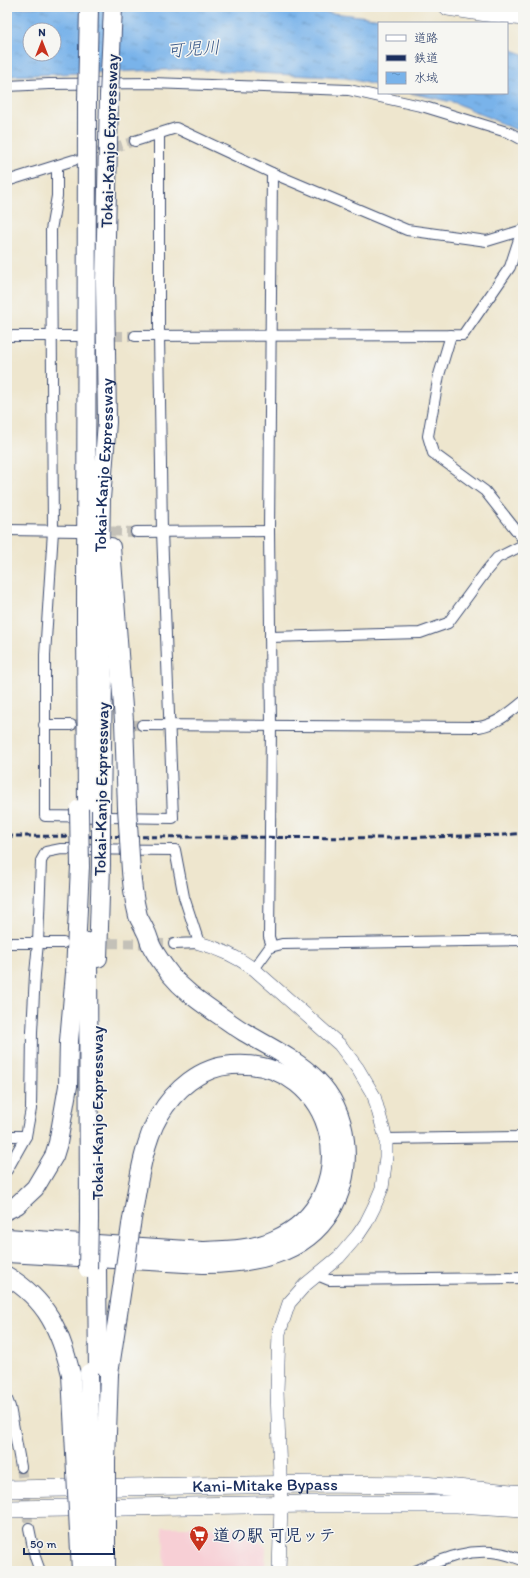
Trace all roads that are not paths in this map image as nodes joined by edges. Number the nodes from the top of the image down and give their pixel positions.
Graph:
1 (89, 7) edge
2 (114, 7) edge
3 (448, 7) edge
4 (487, 10) edge
5 (523, 17) edge
6 (7, 86) edge
7 (159, 134) junction
8 (523, 140) edge
9 (134, 141) tunnel mouth
10 (74, 160) tunnel mouth
11 (57, 166) junction
12 (272, 173) junction
13 (7, 181) edge
14 (523, 230) edge
15 (159, 335) junction
16 (451, 335) junction
17 (7, 336) edge
18 (52, 336) junction
19 (79, 336) tunnel mouth
20 (135, 336) tunnel mouth
21 (271, 336) junction
22 (106, 422) junction
23 (7, 530) edge
24 (53, 530) junction
25 (78, 530) dead end
26 (162, 531) junction
27 (269, 531) junction
28 (136, 532) tunnel mouth
29 (523, 539) edge
30 (523, 545) edge
31 (270, 637) junction
32 (523, 702) edge
33 (170, 724) junction
34 (44, 725) junction
35 (71, 725) tunnel mouth
36 (142, 725) tunnel mouth
37 (271, 726) junction
38 (89, 809) junction
39 (89, 865) junction
40 (523, 940) edge
41 (7, 943) edge
42 (38, 943) junction
43 (64, 943) dead end
44 (199, 943) junction
45 (174, 944) tunnel mouth
46 (272, 946) junction
47 (254, 968) junction
48 (7, 1136) edge
49 (26, 1136) junction
50 (523, 1137) edge
51 (386, 1139) junction
52 (7, 1170) edge
53 (7, 1210) edge
54 (7, 1238) edge
55 (7, 1253) edge
56 (317, 1275) junction
57 (7, 1276) edge
58 (523, 1278) edge
59 (99, 1374) junction
60 (7, 1399) edge
61 (9, 1416) edge
62 (21, 1467) tunnel mouth
63 (280, 1484) junction
64 (7, 1489) edge
65 (523, 1494) edge
66 (281, 1504) junction
67 (523, 1508) edge
68 (7, 1509) edge
69 (29, 1528) tunnel mouth
70 (523, 1560) edge
71 (40, 1571) edge
72 (81, 1571) edge
73 (93, 1571) edge
74 (102, 1571) edge
75 (106, 1571) edge
76 (279, 1571) edge
77 (415, 1571) edge

1 - 38 highway, Tokai-Kanjo Expressway, bridge
2 - 22 highway, Tokai-Kanjo Expressway, bridge
3 - 4 highway
4 - 5 highway
6 - 8 street
7 - 9 street
7 - 12 street
7 - 15 street
10 - 11 street
11 - 13 street
11 - 18 street
12 - 14 street
12 - 21 street
14 - 16 street
15 - 20 street
15 - 21 street
15 - 26 street
16 - 21 street
16 - 29 street
17 - 18 street
18 - 19 street
18 - 24 street
21 - 27 street
22 - 38 highway, Tokai-Kanjo Expressway
22 - 55 highway, bridge
23 - 24 street
24 - 25 street
24 - 34 street
26 - 27 street
26 - 28 street
26 - 33 street
27 - 31 street
30 - 31 street
31 - 37 street
32 - 37 street
33 - 34 street
33 - 36 street
33 - 37 street
34 - 35 street
37 - 46 street
38 - 39 highway, Tokai-Kanjo Expressway
39 - 53 highway
39 - 59 highway, Tokai-Kanjo Expressway, bridge
40 - 46 street
41 - 42 street
42 - 43 street
42 - 44 street
42 - 49 street
44 - 45 street
44 - 47 street
46 - 47 street
47 - 51 street
48 - 49 street
49 - 52 street
50 - 51 street
51 - 56 street
54 - 59 highway, bridge
56 - 58 street
56 - 63 street
57 - 72 highway, bridge
59 - 73 highway, Tokai-Kanjo Expressway, bridge
59 - 74 highway, Tokai-Kanjo Expressway
59 - 75 highway, bridge
60 - 61 street
61 - 62 street
63 - 64 highway, Kani-Mitake Bypass
63 - 65 highway, Kani-Mitake Bypass
63 - 66 street
66 - 67 highway, Kani-Mitake Bypass
66 - 68 highway, Kani-Mitake Bypass
66 - 76 street
69 - 71 street
70 - 77 street

